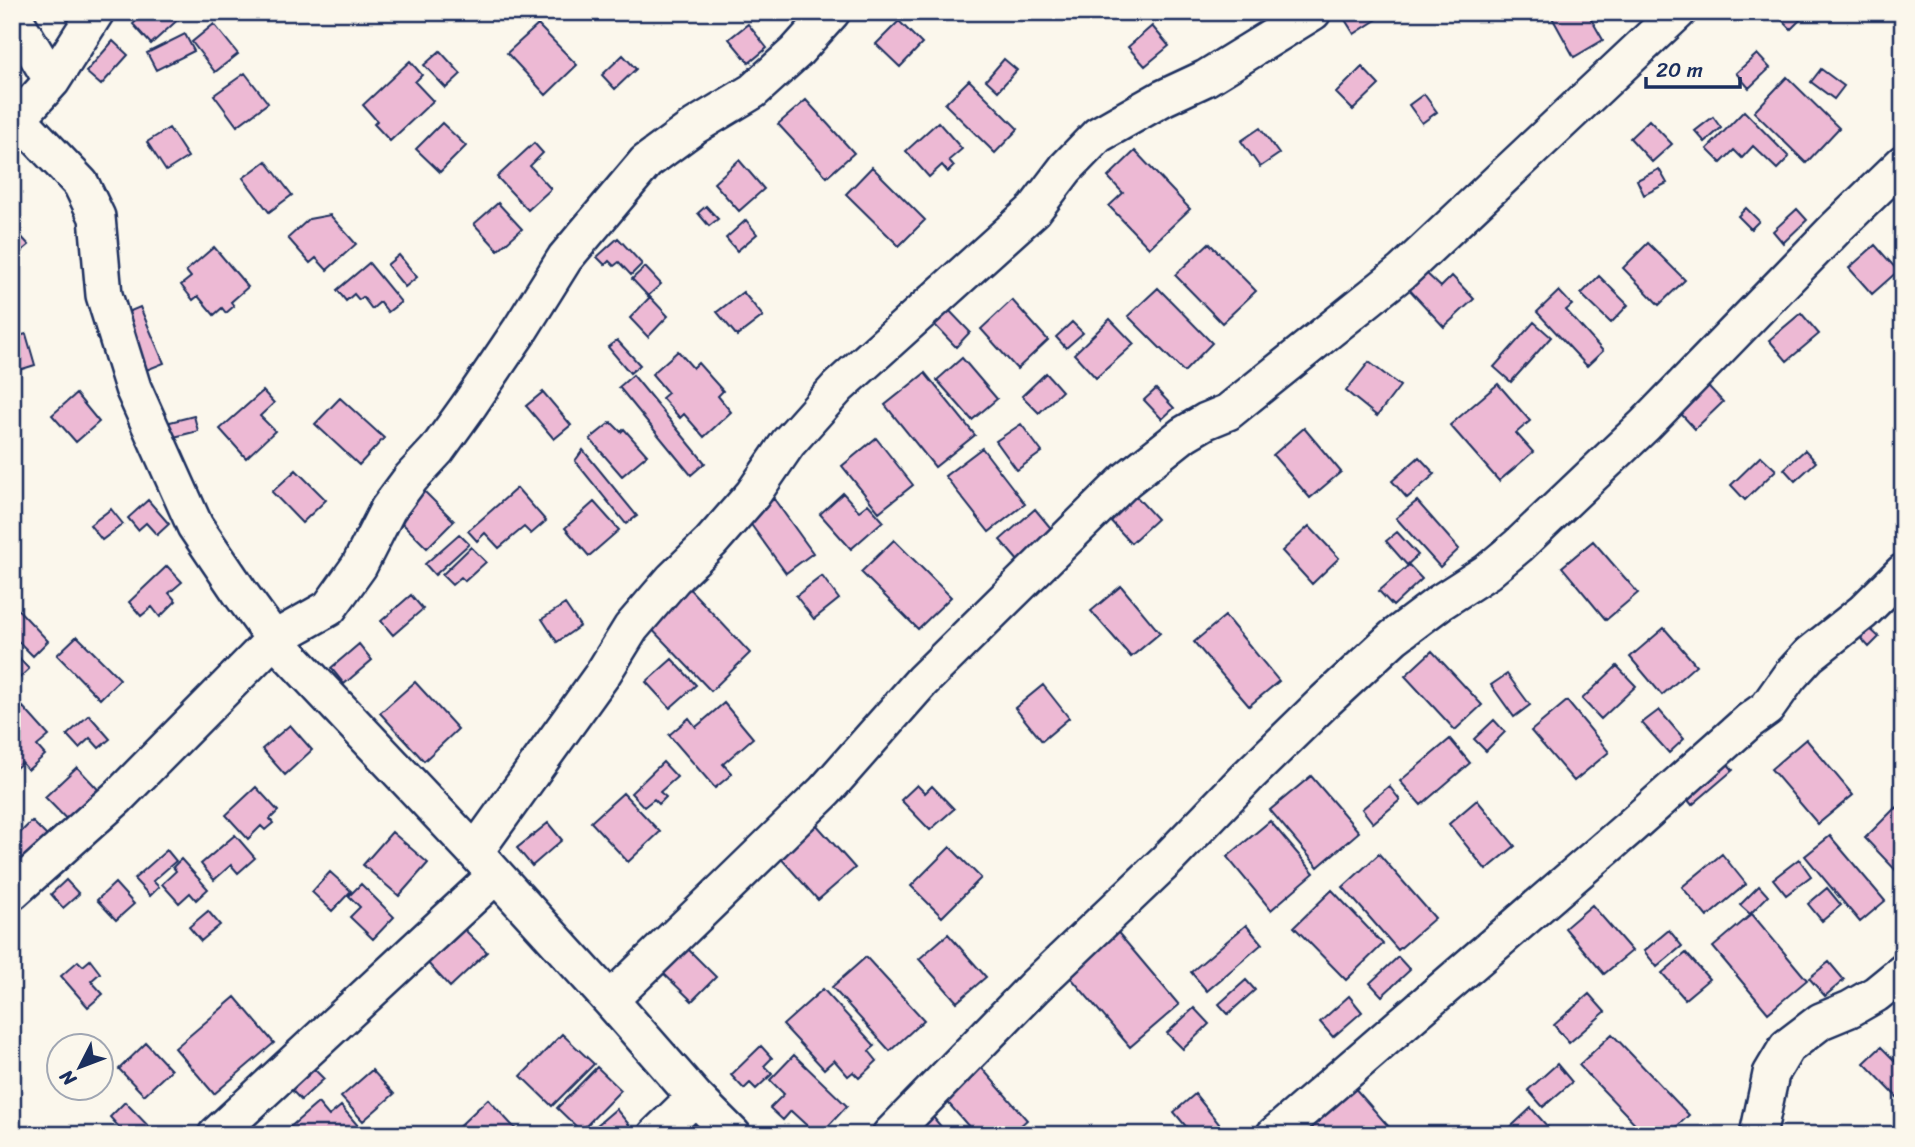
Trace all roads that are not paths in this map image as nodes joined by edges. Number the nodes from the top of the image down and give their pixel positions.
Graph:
1 (96, 12) edge
2 (832, 12) edge
3 (1313, 12) edge
4 (1678, 12) edge
5 (12, 14) edge
6 (52, 82) junction
7 (15, 122) edge
8 (1903, 163) edge
9 (1903, 572) edge
10 (274, 639) junction
11 (485, 864) junction
12 (12, 892) edge
13 (1903, 972) edge
14 (610, 1000) junction
15 (695, 1097) junction
16 (216, 1135) edge
17 (656, 1135) edge
18 (733, 1135) edge
19 (890, 1135) edge
20 (1274, 1135) edge
21 (1758, 1135) edge

1 - 6 street
2 - 10 street
3 - 11 street
4 - 14 street
5 - 6 street
6 - 7 street
7 - 10 street
8 - 19 street
9 - 20 street
10 - 11 street
10 - 12 street
11 - 14 street
11 - 16 street
13 - 21 street
14 - 15 street
15 - 17 street
15 - 18 street

